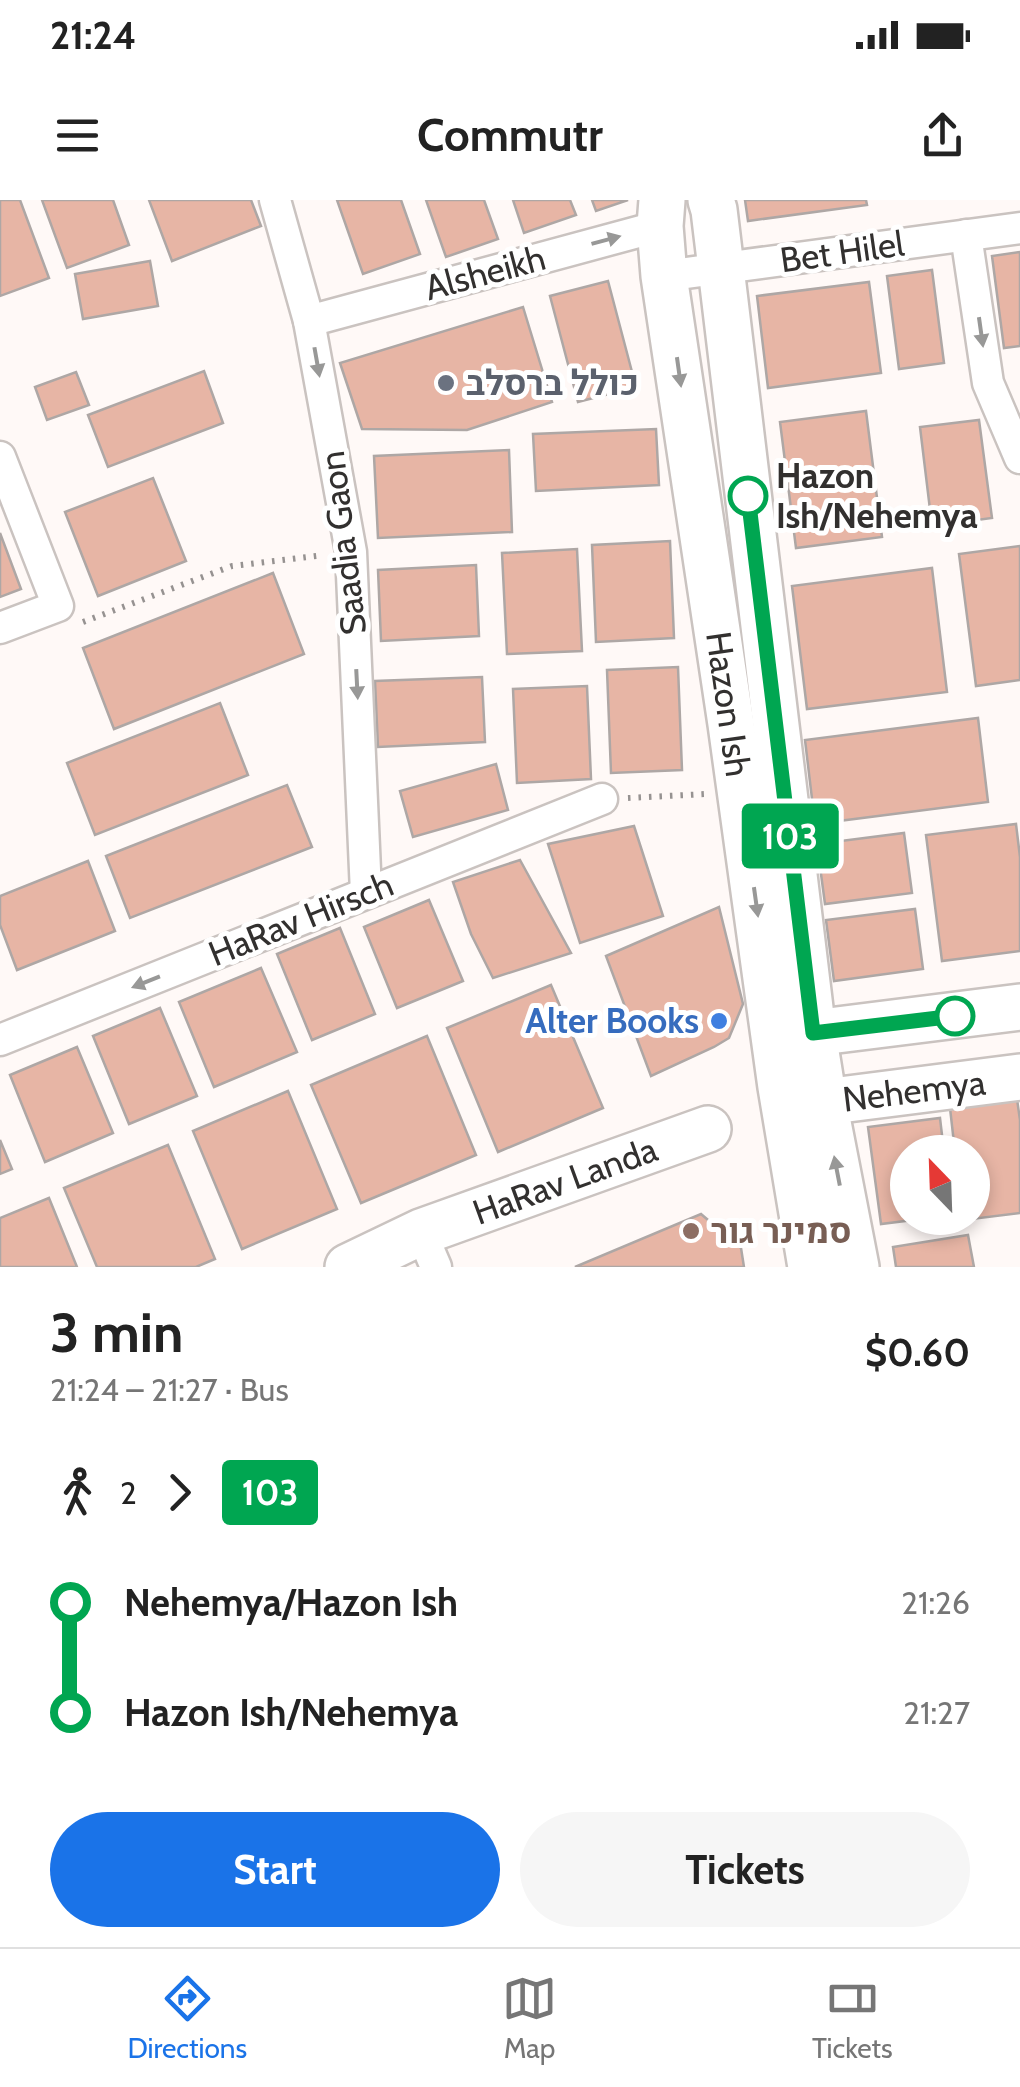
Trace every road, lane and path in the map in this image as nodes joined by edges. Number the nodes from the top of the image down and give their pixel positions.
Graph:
1 (275, 200) edge
2 (711, 200) edge
3 (661, 213) edge
4 (1020, 228) edge
5 (966, 235) junction
6 (720, 268) junction
7 (664, 276) junction
8 (309, 321) junction
9 (0, 457) edge
10 (1020, 458) edge
11 (351, 552) junction
12 (58, 606) junction
13 (0, 628) edge
14 (741, 792) junction
15 (602, 799) joint
16 (366, 893) junction
17 (1020, 1006) edge
18 (813, 1033) junction
19 (0, 1040) edge
20 (1020, 1077) edge
21 (781, 1087) junction
22 (824, 1102) junction
23 (708, 1129) dead end
24 (429, 1250) edge
25 (348, 1267) edge
26 (811, 1267) edge
27 (856, 1267) edge

1 - 8 street, Saadia Gaon
2 - 6 street, Hazon Ish
3 - 7 street, Hazon Ish
8 -> 3 street, Alsheikh
4 - 5 street, Bet Hilel
5 - 6 street, Bet Hilel
5 -> 10 street
6 - 7 street, Bet Hilel
6 - 18 street, Hazon Ish
7 -> 14 street, Hazon Ish
8 -> 11 street, Saadia Gaon
9 - 12 street
11 - 12 path
11 -> 16 street, Saadia Gaon
12 - 13 street
14 - 15 path
14 -> 21 street, Hazon Ish
15 - 16 street, HaRav Hirsch
16 -> 19 street, HaRav Hirsch
17 - 18 street, Nehemya
18 - 21 street, Nehemya
18 - 22 street, Hazon Ish
20 - 22 street, Nehemya
21 - 22 street, Nehemya
21 - 26 street, Hazon Ish
27 -> 22 street, Hazon Ish
23 - 24 street, HaRav Landa
24 - 25 street, HaRav Landa

